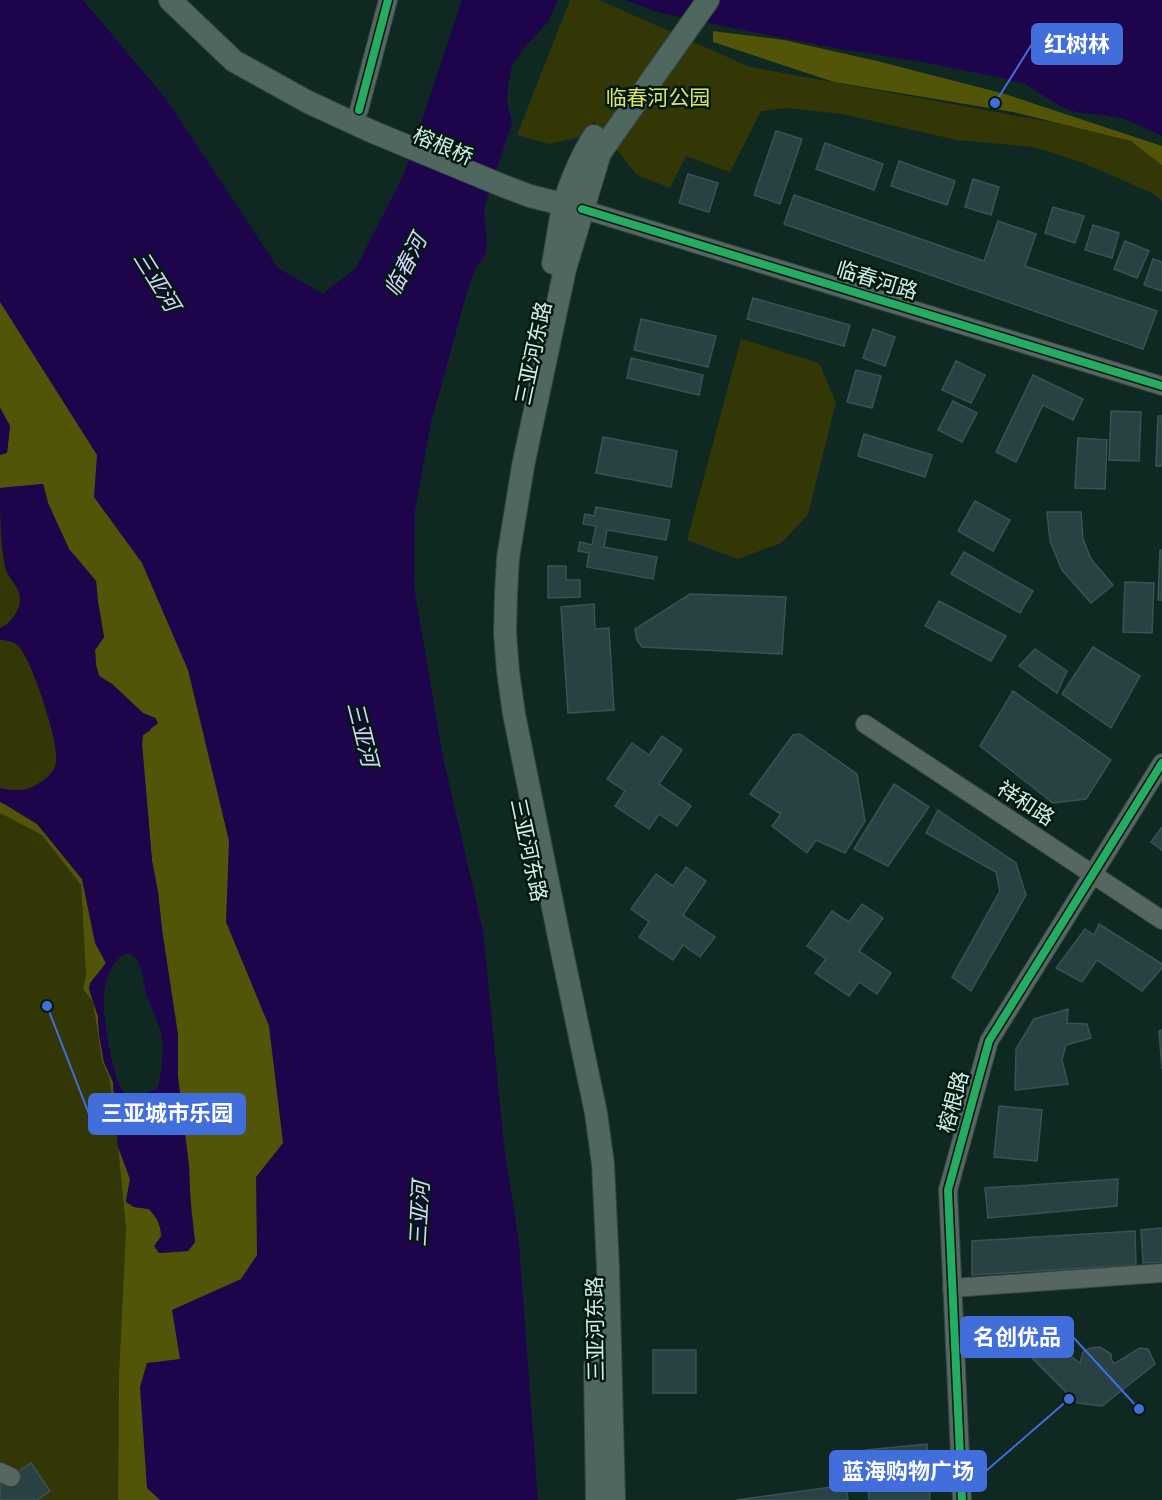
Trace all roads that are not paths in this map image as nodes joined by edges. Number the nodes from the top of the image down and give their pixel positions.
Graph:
1 (170, 0) edge
2 (190, 0) edge
3 (388, 0) edge
4 (690, 0) edge
5 (708, 0) edge
6 (370, 120) junction
7 (593, 150) junction
8 (572, 201) junction
9 (1162, 386) edge
10 (865, 724) dead end
11 (1162, 763) edge
12 (1094, 875) junction
13 (1162, 920) edge
14 (1162, 1273) edge
15 (952, 1288) junction
16 (597, 1500) edge
17 (614, 1500) edge
18 (962, 1500) edge

1 - 6 main road
2 - 6 main road
3 - 6 street
4 - 7 main road
5 - 7 main road
6 - 8 main road, 榕根桥
7 - 8 main road
8 - 9 street, 临春河路
8 - 16 main road, 三亚河东路
8 - 17 main road, 三亚河东路
10 - 12 street, 祥和路
11 - 12 street, 榕根路
12 - 13 street, 祥和路
12 - 15 street, 榕根路
14 - 15 street
15 - 18 street, 榕根路

